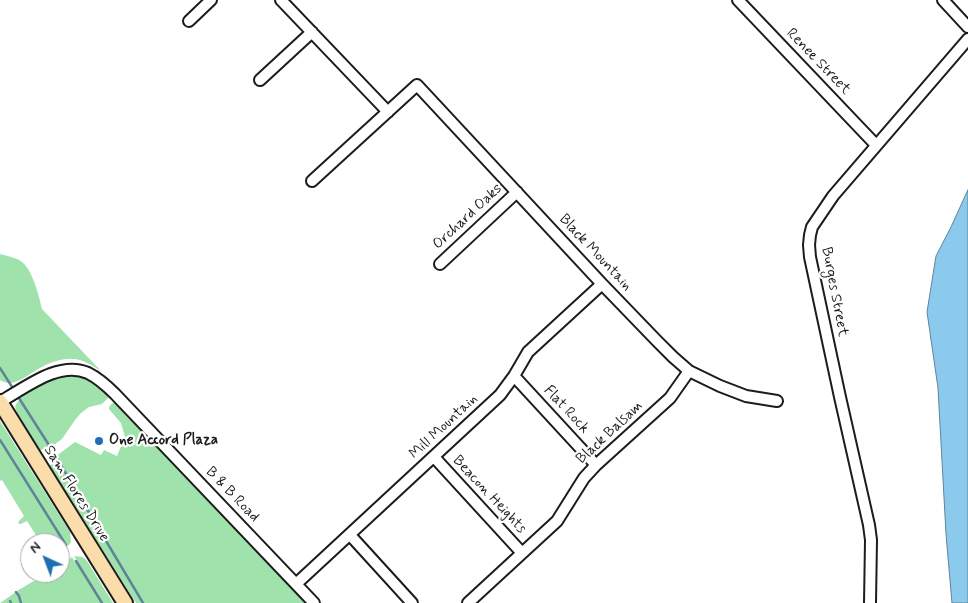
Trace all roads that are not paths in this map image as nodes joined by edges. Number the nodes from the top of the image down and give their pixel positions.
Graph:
1 (212, 0) edge
2 (281, 0) edge
3 (738, 0) edge
4 (943, 0) edge
5 (189, 21) dead end
6 (968, 27) edge
7 (312, 32) junction
8 (968, 39) edge
9 (260, 80) dead end
10 (388, 112) junction
11 (876, 145) junction
12 (312, 182) dead end
13 (517, 192) junction
14 (440, 264) dead end
15 (602, 284) junction
16 (689, 371) junction
17 (514, 376) junction
18 (777, 401) dead end
19 (0, 402) edge
20 (434, 457) junction
21 (596, 465) junction
22 (350, 535) junction
23 (522, 553) junction
24 (296, 584) junction
25 (125, 603) edge
26 (314, 603) edge
27 (412, 603) edge
28 (468, 603) edge
29 (870, 603) edge

1 - 5 street
2 - 7 street
3 - 11 street, Renee Street
4 - 6 street
7 - 9 street
7 - 10 street
8 - 11 street, Burges Street
10 - 12 street
10 - 13 street, Black Mountain
11 - 29 street, Burges Street
13 - 14 street, Orchard Oaks
13 - 15 street, Black Mountain
15 - 16 street, Black Mountain
15 - 17 street, Mill Mountain
16 - 18 street, Black Mountain
16 - 21 street, Black Balsam
17 - 20 street, Mill Mountain
17 - 21 street, Flat Rock
19 - 24 street, B & B Road
19 - 25 main road, Sam Flores Drive
20 - 22 street, Mill Mountain
20 - 23 street, Beacon Heights
21 - 23 street, Black Balsam
22 - 24 street, Mill Mountain
22 - 27 street
23 - 28 street, Black Balsam
24 - 26 street, B & B Road

